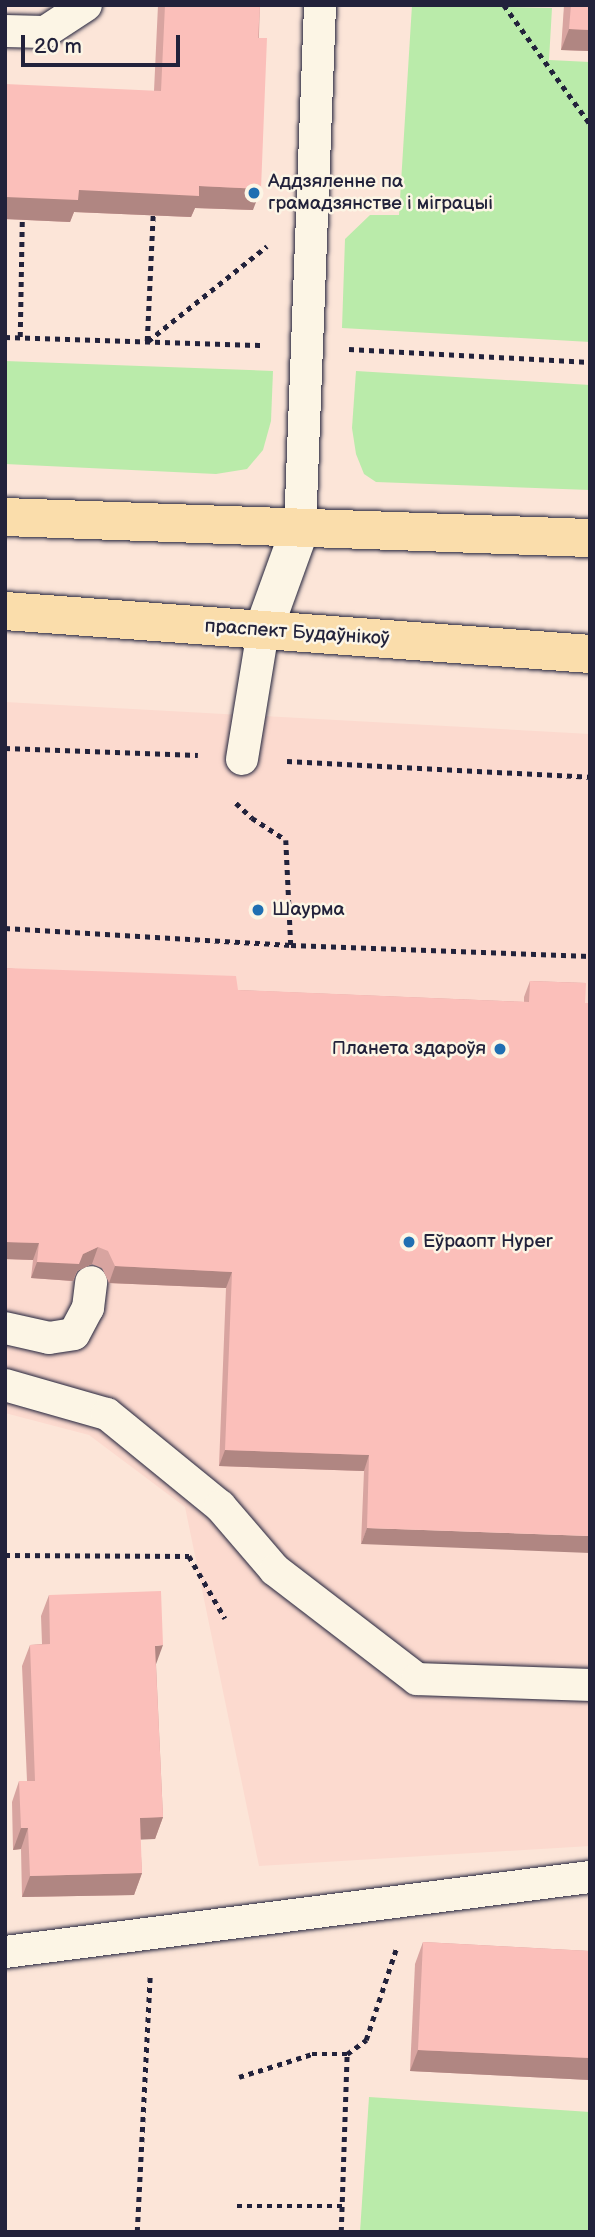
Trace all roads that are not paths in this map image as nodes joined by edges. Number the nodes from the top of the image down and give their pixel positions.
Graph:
1 (86, 5) edge
2 (320, 5) edge
3 (5, 31) edge
4 (5, 517) edge
5 (300, 529) junction
6 (590, 538) edge
7 (5, 611) edge
8 (263, 631) junction
9 (590, 654) edge
10 (242, 759) dead end
11 (91, 1282) dead end
12 (5, 1328) edge
13 (5, 1385) edge
14 (590, 1685) edge
15 (590, 1877) edge
16 (5, 1952) edge

1 - 3 lane
2 - 5 lane
4 - 5 main road
5 - 6 main road
5 - 8 street
7 - 8 main road, праспект Будаўнікоў
8 - 9 main road, праспект Будаўнікоў
8 - 10 lane
11 - 12 lane
13 - 14 lane
15 - 16 lane

